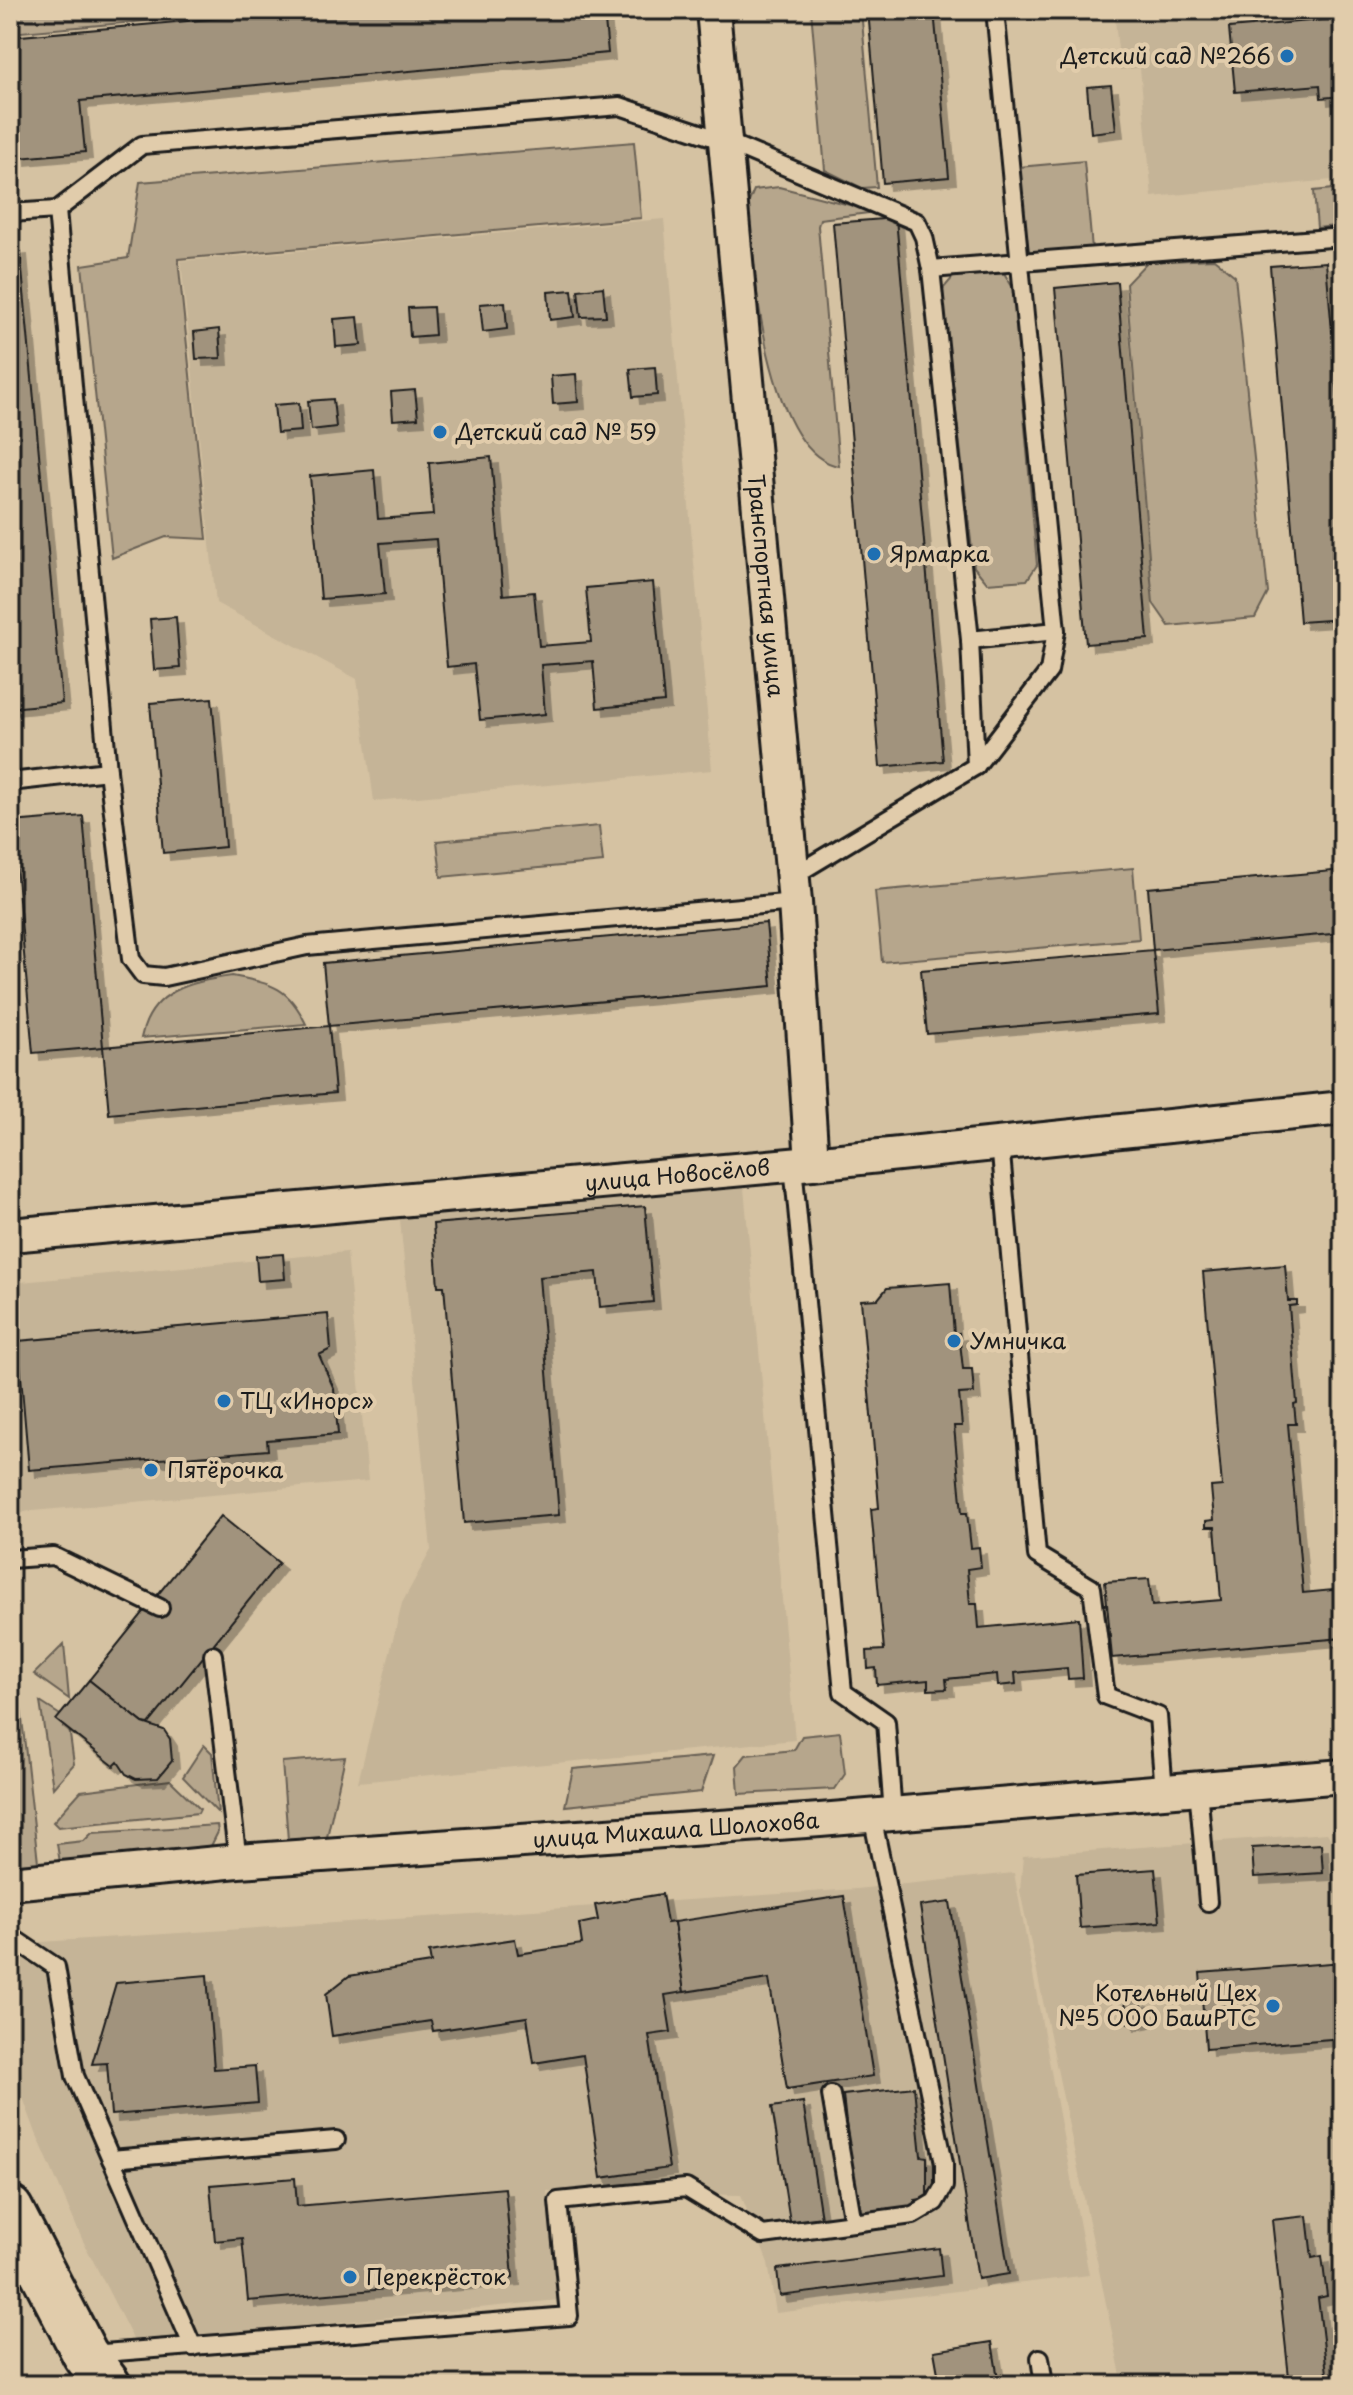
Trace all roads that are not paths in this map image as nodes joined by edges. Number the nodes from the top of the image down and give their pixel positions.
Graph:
1 (713, 10) edge
2 (995, 10) edge
3 (727, 142) junction
4 (57, 210) junction
5 (10, 213) edge
6 (1343, 237) edge
7 (1022, 262) junction
8 (931, 269) junction
9 (1056, 631) junction
10 (970, 640) junction
11 (976, 766) junction
12 (108, 771) junction
13 (10, 782) edge
14 (794, 889) junction
15 (1343, 1108) edge
16 (1000, 1143) junction
17 (803, 1164) junction
18 (10, 1235) edge
19 (10, 1559) edge
20 (160, 1608) dead end
21 (213, 1655) dead end
22 (1343, 1776) edge
23 (1198, 1788) junction
24 (1164, 1791) junction
25 (883, 1815) junction
26 (238, 1861) junction
27 (10, 1883) edge
28 (1208, 1902) dead end
29 (10, 1936) edge
30 (831, 2095) dead end
31 (336, 2140) dead end
32 (111, 2159) junction
33 (10, 2209) edge
34 (853, 2223) junction
35 (193, 2347) junction
36 (1040, 2358) dead end
37 (96, 2370) edge
38 (1044, 2385) edge

1 - 3 street, Транспортная улица
2 - 7 lane
3 - 4 lane
3 - 8 lane
3 - 14 street, Транспортная улица
4 - 5 lane
4 - 12 lane
6 - 7 lane
7 - 8 lane
7 - 9 lane
8 - 10 lane
9 - 10 lane
9 - 11 lane
10 - 11 lane
11 - 14 lane
12 - 13 lane
12 - 14 lane
14 - 17 street, Транспортная улица
15 - 16 street, улица Новосёлов
16 - 17 street, улица Новосёлов
16 - 24 lane
17 - 18 street, улица Новосёлов
17 - 25 lane
19 - 20 lane
21 - 26 lane
22 - 23 street, улица Михаила Шолохова
23 - 24 street, улица Михаила Шолохова
23 - 28 lane
24 - 25 street, улица Михаила Шолохова
25 - 26 street, улица Михаила Шолохова
25 - 34 lane
26 - 27 street, улица Михаила Шолохова
29 - 32 lane
30 - 34 lane
31 - 32 lane
32 - 35 lane
33 - 37 main road
34 - 35 lane
35 - 37 lane
36 - 38 lane

